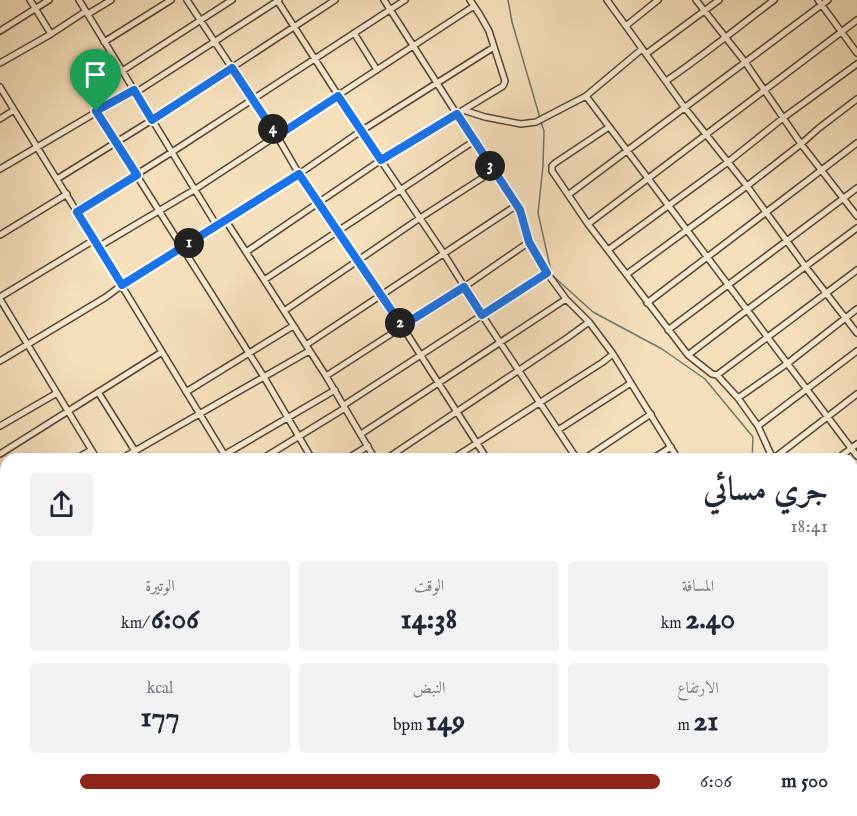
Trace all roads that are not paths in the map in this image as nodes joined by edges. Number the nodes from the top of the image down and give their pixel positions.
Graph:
1 (30, 0) edge
2 (49, 0) edge
3 (79, 0) edge
4 (111, 0) edge
5 (171, 0) edge
6 (187, 0) edge
7 (232, 0) edge
8 (278, 0) edge
9 (335, 0) edge
10 (384, 0) edge
11 (405, 0) edge
12 (470, 0) edge
13 (607, 0) edge
14 (658, 0) edge
15 (696, 0) edge
16 (719, 0) edge
17 (774, 0) edge
18 (828, 0) edge
19 (820, 2) edge
20 (474, 6) junction
21 (35, 9) junction
22 (391, 10) junction
23 (704, 11) junction
24 (87, 13) junction
25 (857, 20) edge
26 (200, 21) junction
27 (627, 25) junction
28 (294, 27) junction
29 (1, 28) edge
30 (841, 32) junction
31 (354, 33) junction
32 (51, 34) junction
33 (725, 37) junction
34 (105, 42) junction
35 (215, 42) junction
36 (414, 46) junction
37 (494, 47) junction
38 (644, 51) junction
39 (857, 53) edge
40 (314, 59) junction
41 (0, 63) edge
42 (746, 63) junction
43 (857, 64) edge
44 (232, 68) junction
45 (377, 70) junction
46 (122, 71) junction
47 (666, 81) junction
48 (437, 83) junction
49 (0, 87) edge
50 (764, 89) junction
51 (135, 91) junction
52 (338, 96) junction
53 (586, 96) junction
54 (252, 99) junction
55 (857, 99) edge
56 (685, 108) junction
57 (14, 110) junction
58 (463, 110) junction
59 (96, 111) junction
60 (457, 114) junction
61 (783, 118) junction
62 (0, 119) edge
63 (152, 120) junction
64 (609, 127) junction
65 (361, 131) junction
66 (707, 133) junction
67 (277, 136) junction
68 (474, 141) junction
69 (116, 142) junction
70 (857, 143) edge
71 (801, 144) junction
72 (37, 146) junction
73 (627, 151) junction
74 (172, 152) junction
75 (381, 160) junction
76 (728, 162) junction
77 (0, 169) edge
78 (821, 169) junction
79 (493, 171) junction
80 (299, 174) junction
81 (137, 175) junction
82 (648, 178) junction
83 (57, 179) junction
84 (747, 186) junction
85 (857, 188) edge
86 (194, 190) junction
87 (401, 190) junction
88 (67, 194) junction
89 (568, 195) junction
90 (843, 198) junction
91 (319, 203) junction
92 (517, 205) junction
93 (668, 206) junction
94 (77, 212) junction
95 (160, 212) junction
96 (766, 213) junction
97 (857, 216) edge
98 (420, 218) junction
99 (225, 221) junction
100 (588, 224) junction
101 (217, 226) junction
102 (857, 228) edge
103 (687, 231) junction
104 (338, 232) junction
105 (0, 235) edge
106 (94, 240) junction
107 (786, 241) junction
108 (529, 242) junction
109 (98, 247) junction
110 (181, 248) junction
111 (608, 250) junction
112 (246, 252) junction
113 (444, 254) junction
114 (707, 258) junction
115 (358, 261) junction
116 (805, 267) junction
117 (857, 270) edge
118 (547, 273) junction
119 (627, 274) junction
120 (264, 280) junction
121 (122, 285) junction
122 (728, 285) junction
123 (464, 287) junction
124 (826, 293) junction
125 (381, 295) junction
126 (0, 298) edge
127 (566, 299) junction
128 (647, 303) junction
129 (857, 309) edge
130 (747, 310) junction
131 (284, 312) junction
132 (482, 315) junction
133 (846, 318) junction
134 (589, 322) junction
135 (293, 326) junction
136 (402, 326) junction
137 (668, 330) junction
138 (857, 333) edge
139 (768, 336) junction
140 (500, 342) junction
141 (28, 345) junction
142 (307, 348) junction
143 (857, 351) edge
144 (162, 352) junction
145 (248, 353) junction
146 (613, 354) junction
147 (420, 355) junction
148 (688, 356) junction
149 (0, 361) edge
150 (788, 363) junction
151 (519, 371) junction
152 (717, 375) junction
153 (326, 376) junction
154 (264, 377) junction
155 (631, 383) junction
156 (438, 384) junction
157 (806, 389) junction
158 (334, 390) junction
159 (98, 392) junction
160 (186, 392) junction
161 (57, 393) junction
162 (857, 394) edge
163 (738, 398) junction
164 (540, 402) junction
165 (344, 407) junction
166 (68, 411) junction
167 (456, 412) junction
168 (198, 414) junction
169 (651, 414) junction
170 (827, 416) junction
171 (288, 418) junction
172 (0, 426) edge
173 (758, 426) junction
174 (558, 429) junction
175 (361, 434) junction
176 (299, 436) junction
177 (476, 443) junction
178 (857, 444) edge
179 (368, 446) junction
180 (671, 447) junction
181 (851, 449) junction
182 (91, 450) junction
183 (135, 451) junction
184 (2, 453) edge
185 (86, 453) edge
186 (93, 453) edge
187 (132, 453) edge
188 (223, 453) edge
189 (232, 453) edge
190 (272, 453) edge
191 (309, 453) edge
192 (357, 453) edge
193 (372, 453) edge
194 (395, 453) edge
195 (461, 453) edge
196 (483, 453) edge
197 (573, 453) edge
198 (593, 453) edge
199 (662, 453) edge
200 (674, 453) edge
201 (770, 453) edge
202 (781, 453) edge
203 (845, 453) edge
204 (854, 453) edge

1 - 21 street
2 - 21 street
3 - 24 street
4 - 24 street
5 - 34 street
6 - 26 street
7 - 26 street
8 - 28 street
8 - 35 street
9 - 28 street
10 - 22 street
11 - 22 street
12 - 20 street
13 - 27 street
14 - 27 street
15 - 23 street
16 - 23 street
17 - 33 street
18 - 19 street
19 - 30 street
19 - 42 street
20 - 36 street
20 - 37 street
21 - 29 street
21 - 32 street
22 - 31 street
22 - 36 street
23 - 33 street
23 - 38 street
24 - 32 street
24 - 34 street
25 - 30 street
26 - 35 street
26 - 46 street
27 - 38 street
28 - 40 street
28 - 44 street
30 - 39 street
30 - 50 street
31 - 40 street
31 - 45 street
32 - 41 street
33 - 42 street
33 - 47 street
34 - 46 street
35 - 44 street
35 - 51 street
36 - 45 street
36 - 48 street
37 - 48 street
37 - 58 street
38 - 47 street
38 - 53 street
40 - 52 street
40 - 54 street
42 - 50 street
42 - 56 street
43 - 61 street
44 - 54 street
44 - 63 street
45 - 52 street
46 - 51 street
47 - 56 street
48 - 60 street
48 - 65 street
49 - 57 street
50 - 61 street
50 - 66 street
51 - 59 street
51 - 63 street
52 - 65 street
52 - 67 street
53 - 58 street
53 - 64 street
54 - 67 street
54 - 74 street
55 - 71 street
56 - 66 street
56 - 73 street
57 - 62 street
57 - 72 street
58 - 60 street
59 - 69 street
59 - 72 street
60 - 68 street
60 - 75 street
61 - 71 street
61 - 76 street
63 - 69 street
63 - 74 street
64 - 73 street
64 - 89 street
65 - 75 street
65 - 80 street
66 - 76 street
66 - 82 street
67 - 80 street
67 - 86 street
68 - 79 street
68 - 87 street
69 - 81 street
69 - 83 street
70 - 78 street
71 - 78 street
71 - 84 street
72 - 77 street
72 - 83 street
73 - 82 street
73 - 89 street
74 - 81 street
74 - 86 street
75 - 87 street
75 - 91 street
76 - 84 street
76 - 93 street
78 - 90 street
78 - 96 street
79 - 92 street
79 - 98 street
80 - 91 street
80 - 99 street
81 - 94 street
81 - 95 street
82 - 93 street
82 - 100 street
83 - 88 street
84 - 96 street
84 - 103 street
85 - 90 street
86 - 95 street
86 - 101 street
87 - 98 street
87 - 104 street
88 - 94 street
88 - 105 street
89 - 100 street
90 - 97 street
90 - 107 street
91 - 104 street
91 - 112 street
92 - 108 street
92 - 113 street
93 - 103 street
93 - 111 street
94 - 106 street
95 - 109 street
95 - 110 street
96 - 107 street
96 - 114 street
98 - 113 street
98 - 115 street
99 - 101 street
99 - 112 street
100 - 111 street
101 - 110 street
102 - 116 street
103 - 114 street
103 - 119 street
104 - 115 street
104 - 120 street
106 - 109 street
106 - 126 street
107 - 116 street
107 - 122 street
108 - 118 street
108 - 123 street
109 - 121 street
110 - 121 street
110 - 145 street
111 - 119 street
112 - 120 street
113 - 123 street
113 - 125 street
114 - 122 street
114 - 128 street
115 - 125 street
115 - 131 street
116 - 124 street
116 - 130 street
117 - 124 street
118 - 127 street
118 - 132 street
119 - 128 street
120 - 131 street
121 - 141 street
121 - 144 street
122 - 130 street
122 - 137 street
123 - 132 street
123 - 136 street
124 - 133 street
124 - 139 street
125 - 136 street
125 - 142 street
126 - 141 street
127 - 134 street
127 - 140 street
128 - 137 street
129 - 133 street
130 - 139 street
130 - 148 street
131 - 135 street
132 - 140 street
132 - 147 street
133 - 138 street
133 - 150 street
134 - 146 street
134 - 151 street
135 - 142 street
135 - 145 street
136 - 147 street
136 - 153 street
137 - 148 street
139 - 150 street
139 - 152 street
140 - 151 street
140 - 156 street
141 - 149 street
141 - 161 street
142 - 153 street
142 - 154 street
143 - 157 street
144 - 159 street
144 - 160 street
145 - 154 street
145 - 160 street
146 - 155 street
146 - 164 street
147 - 156 street
147 - 165 street
148 - 152 street
150 - 157 street
150 - 163 street
151 - 164 street
151 - 167 street
152 - 163 street
153 - 158 street
154 - 168 street
154 - 171 street
155 - 169 street
155 - 174 street
156 - 167 street
156 - 175 street
157 - 170 street
157 - 173 street
158 - 165 street
158 - 171 street
159 - 166 street
159 - 183 street
160 - 168 street
161 - 166 street
161 - 172 street
162 - 170 street
163 - 173 street
164 - 174 street
164 - 177 street
165 - 175 street
165 - 176 street
166 - 182 street
166 - 184 street
167 - 177 street
167 - 194 street
168 - 183 street
168 - 188 street
169 - 180 street
169 - 198 street
170 - 181 street
170 - 202 street
171 - 176 street
171 - 189 street
173 - 201 street
174 - 197 street
175 - 179 street
176 - 190 street
176 - 191 street
177 - 195 street
177 - 196 street
178 - 181 street
179 - 192 street
179 - 193 street
180 - 199 street
180 - 200 street
181 - 203 street
181 - 204 street
182 - 185 street
182 - 186 street
183 - 187 street

